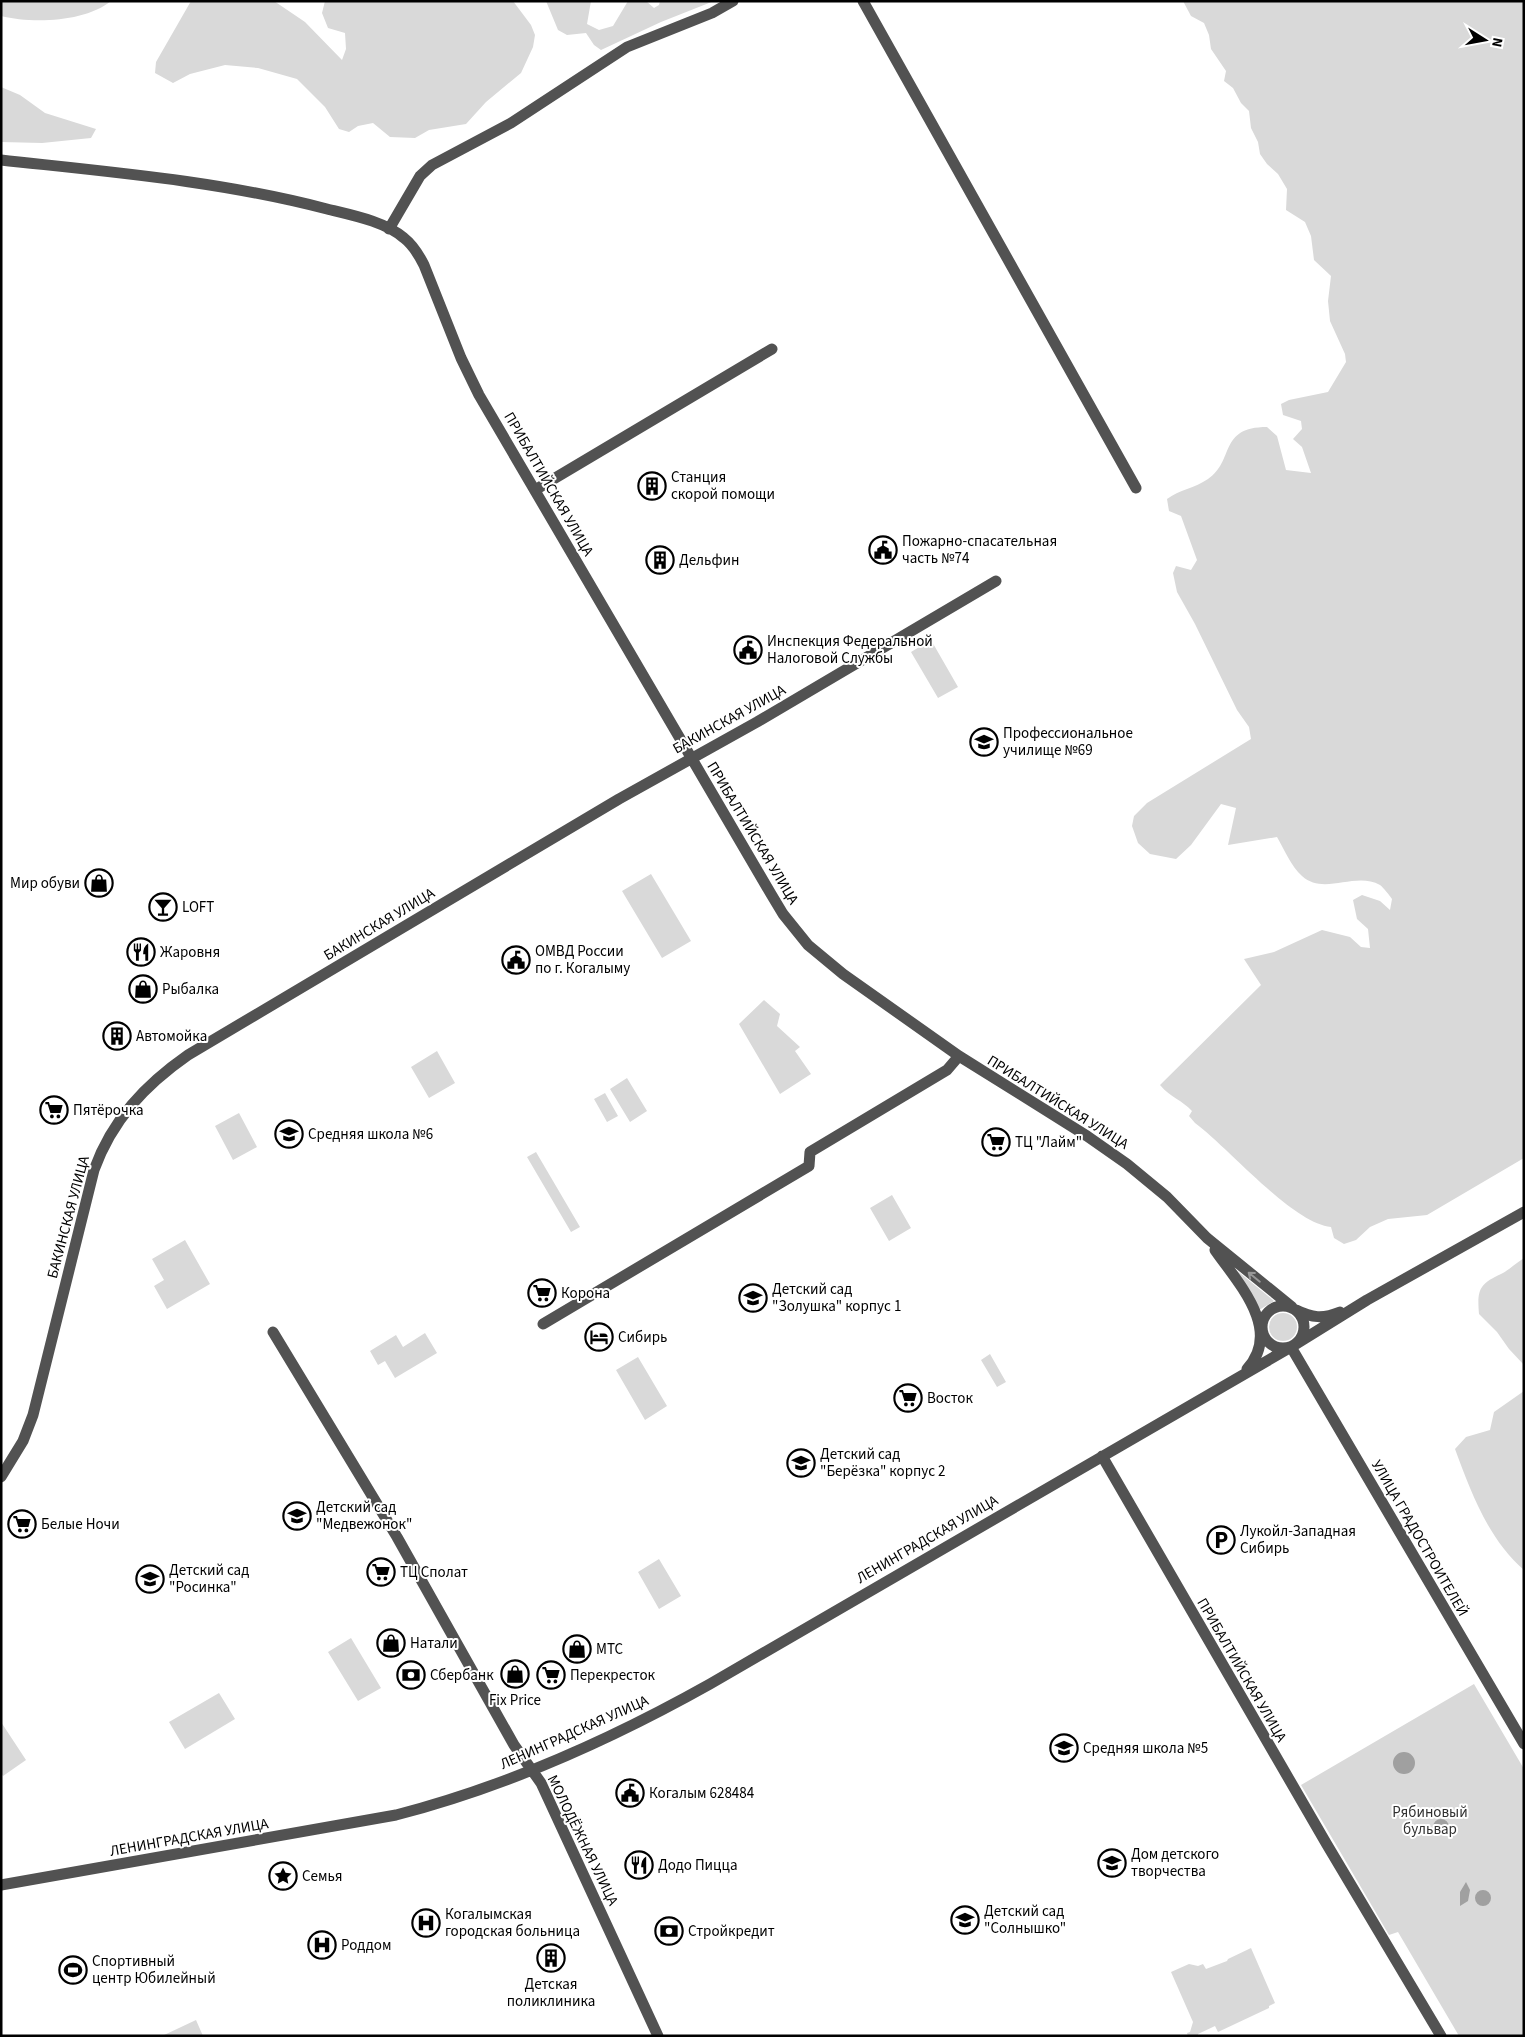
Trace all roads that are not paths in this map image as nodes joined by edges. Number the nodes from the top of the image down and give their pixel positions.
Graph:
1 (733, 1) edge
2 (863, 1) edge
3 (1, 160) edge
4 (389, 228) junction
5 (772, 349) dead end
6 (1136, 488) dead end
7 (535, 490) junction
8 (996, 581) dead end
9 (691, 758) junction
10 (959, 1056) junction
11 (1524, 1212) edge
12 (1224, 1256) junction
13 (1367, 1300) junction
14 (1294, 1309) junction
15 (543, 1324) dead end
16 (1261, 1328) junction
17 (273, 1332) dead end
18 (1293, 1345) junction
19 (1242, 1375) junction
20 (1102, 1456) junction
21 (1, 1477) edge
22 (1524, 1744) edge
23 (531, 1769) junction
24 (1, 1885) edge
25 (658, 2036) edge
26 (1441, 2036) edge

1 - 4 street
2 - 6 street
3 - 4 street, ПРИБАЛТИЙСКАЯ УЛИЦА
4 - 7 street, ПРИБАЛТИЙСКАЯ УЛИЦА
5 - 7 street
7 - 9 street, ПРИБАЛТИЙСКАЯ УЛИЦА
8 - 9 street, БАКИНСКАЯ УЛИЦА
9 - 10 street, ПРИБАЛТИЙСКАЯ УЛИЦА
9 - 21 street, БАКИНСКАЯ УЛИЦА
10 - 12 street, ПРИБАЛТИЙСКАЯ УЛИЦА
10 - 15 street
11 - 13 street
14 -> 12 street, ПРИБАЛТИЙСКАЯ УЛИЦА
12 - 16 street, ПРИБАЛТИЙСКАЯ УЛИЦА
13 - 14 street
13 - 18 street, ПРИБАЛТИЙСКАЯ УЛИЦА
14 - 16 street
14 - 18 street
16 - 18 street
16 - 19 street, ПРИБАЛТИЙСКАЯ УЛИЦА
17 - 23 street, МОЛОДЁЖНАЯ УЛИЦА
18 - 19 street, ПРИБАЛТИЙСКАЯ УЛИЦА
18 - 22 street, УЛИЦА ГРАДОСТРОИТЕЛЕЙ
19 - 20 street, ПРИБАЛТИЙСКАЯ УЛИЦА
20 - 23 street, ЛЕНИНГРАДСКАЯ УЛИЦА
20 - 26 street, ПРИБАЛТИЙСКАЯ УЛИЦА
23 - 24 street, ЛЕНИНГРАДСКАЯ УЛИЦА
23 - 25 street, МОЛОДЁЖНАЯ УЛИЦА

